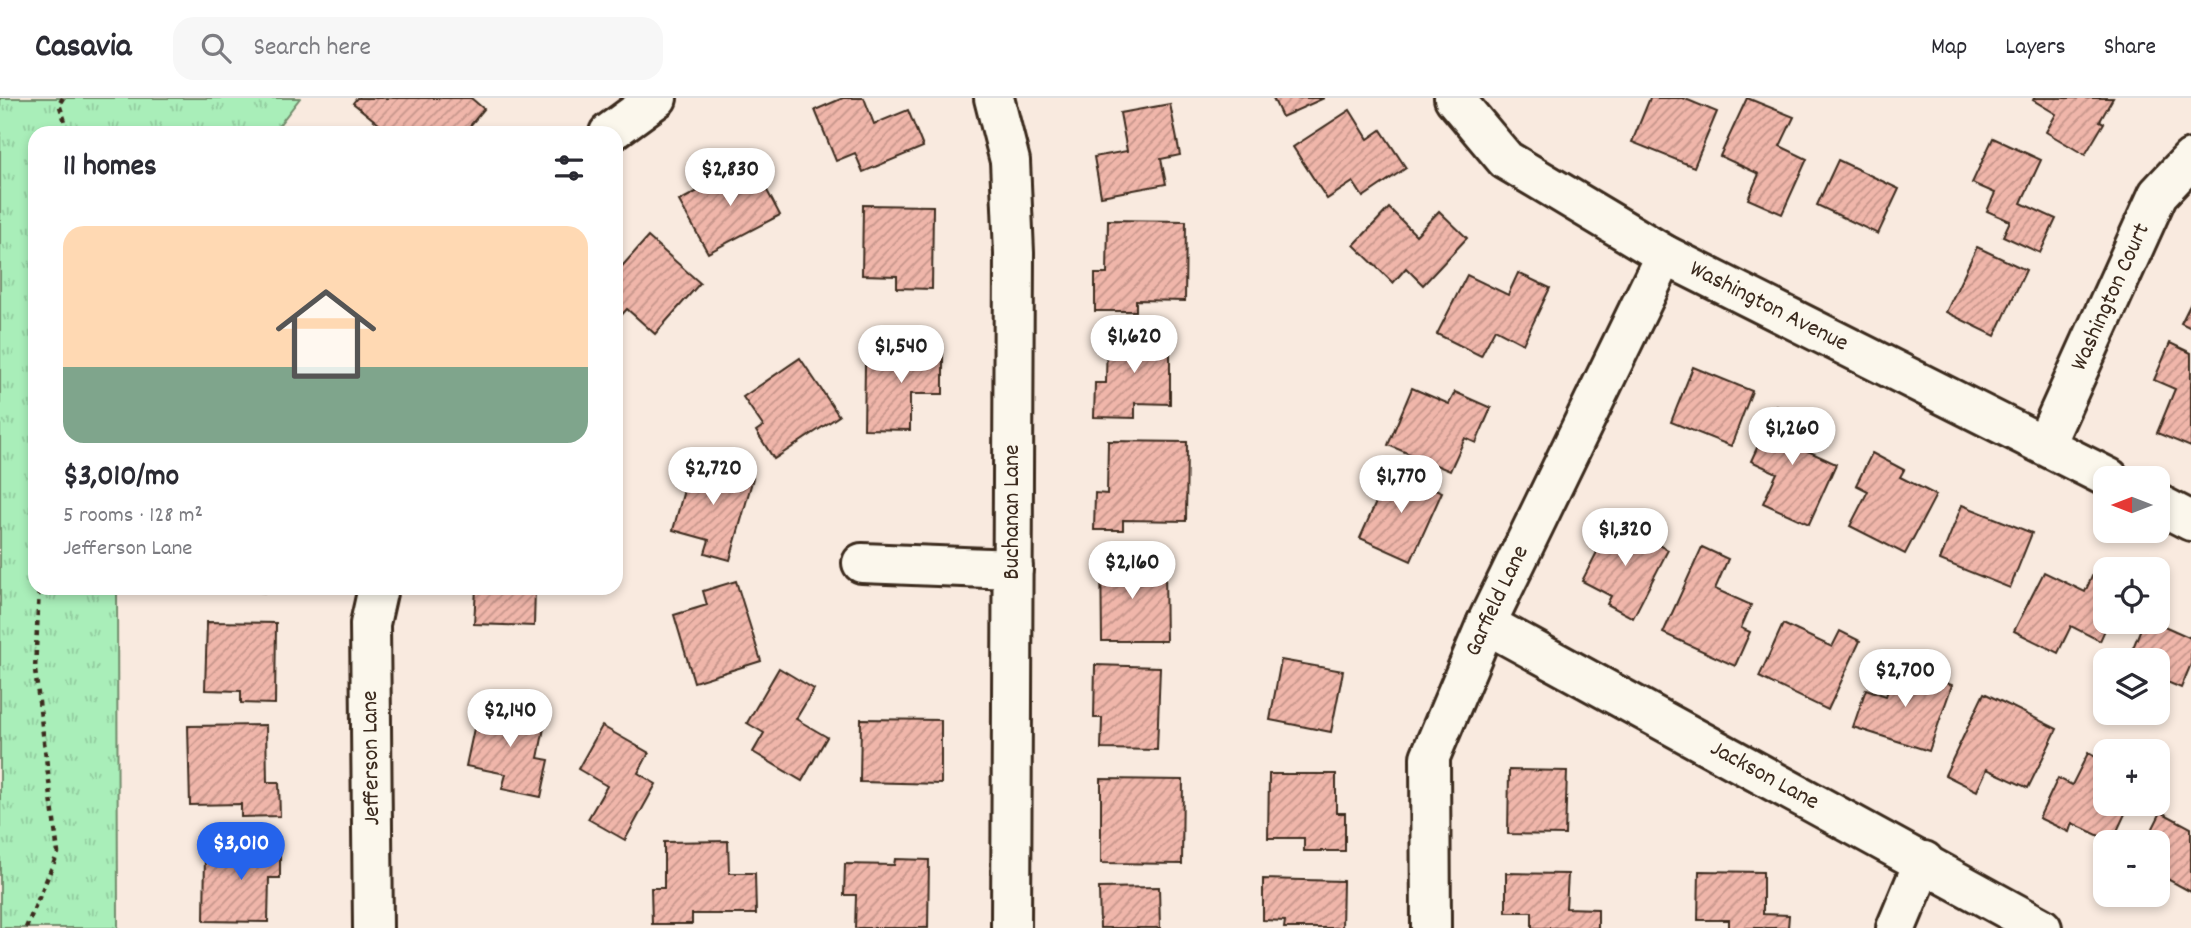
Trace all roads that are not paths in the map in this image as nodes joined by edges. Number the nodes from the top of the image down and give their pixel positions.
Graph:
1 (657, 98) edge
2 (994, 98) edge
3 (1454, 98) edge
4 (614, 126) edge
5 (2191, 159) edge
6 (1665, 255) junction
7 (2045, 444) junction
8 (2093, 470) edge
9 (2170, 510) edge
10 (2191, 521) edge
11 (862, 563) dead end
12 (1013, 569) junction
13 (376, 595) edge
14 (1486, 624) junction
15 (1924, 861) junction
16 (373, 928) edge
17 (1011, 928) edge
18 (1431, 928) edge
19 (1896, 928) edge
20 (2042, 928) edge

1 - 4 street
2 - 12 street, Buchanan Lane
3 - 6 street, Washington Avenue
5 - 7 street, Washington Court
6 - 7 street, Washington Avenue
6 - 14 street, Garfield Lane
7 - 8 street, Washington Avenue
9 - 10 street
11 - 12 street
12 - 17 street, Buchanan Lane
13 - 16 street, Jefferson Lane
14 - 15 street, Jackson Lane
14 - 18 street, Garfield Lane
15 - 19 street
15 - 20 street, Jackson Lane

